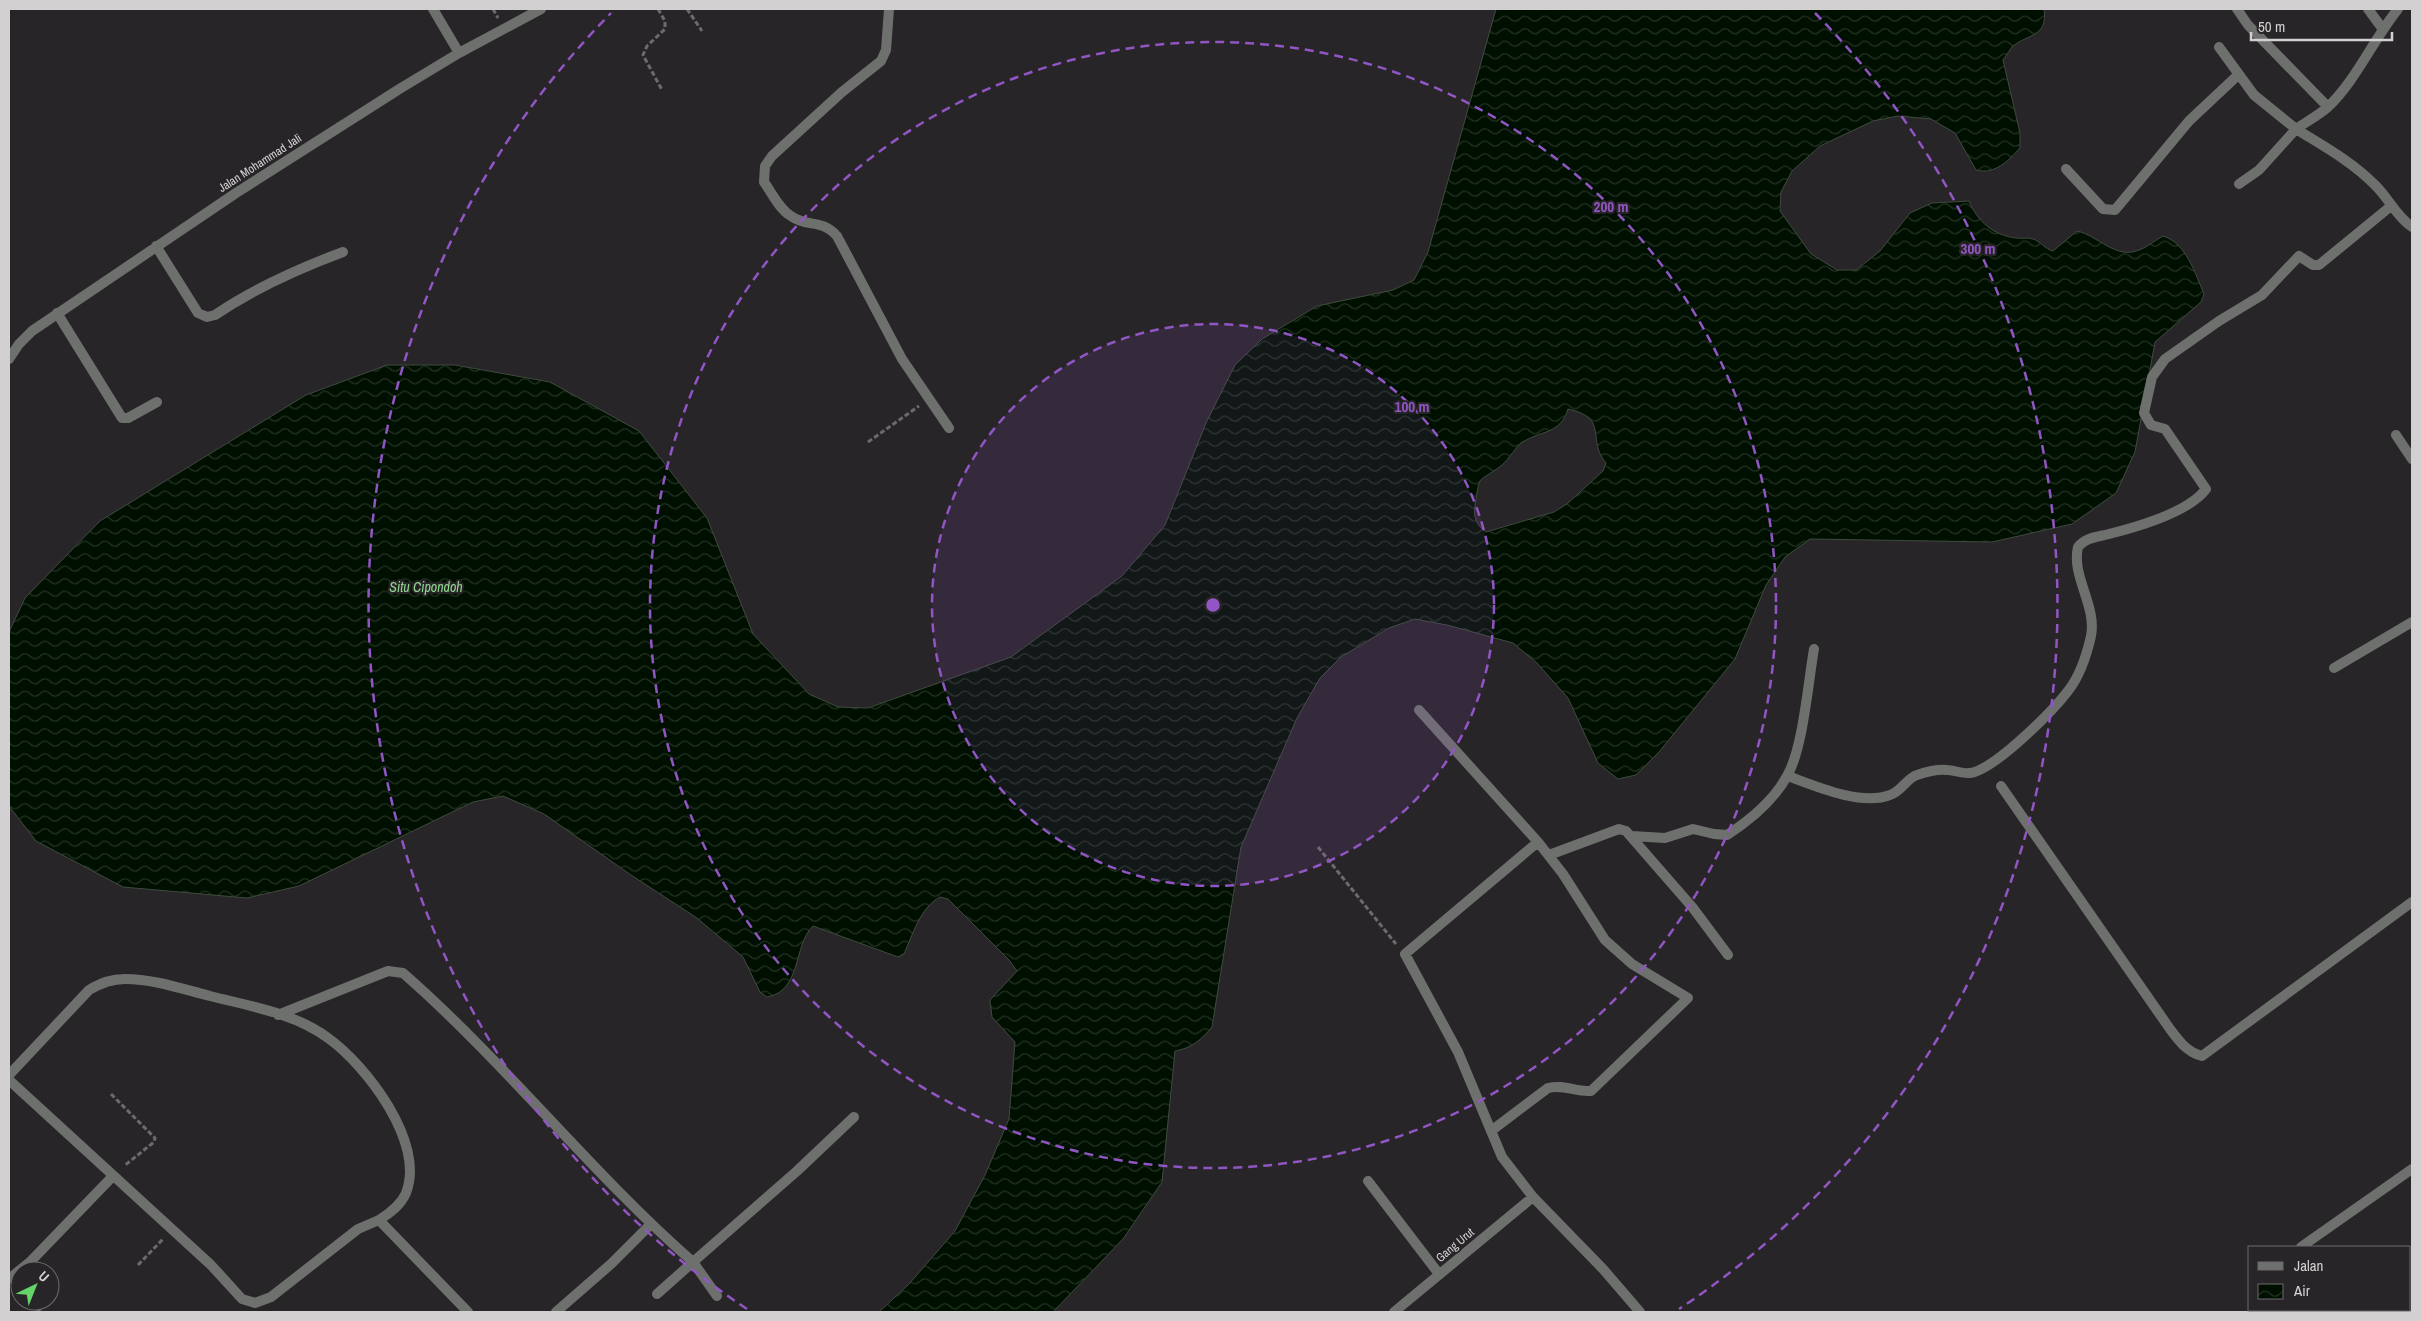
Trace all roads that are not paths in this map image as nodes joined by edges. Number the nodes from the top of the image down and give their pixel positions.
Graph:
1 (433, 9) edge
2 (541, 9) edge
3 (889, 9) edge
4 (2237, 9) edge
5 (2368, 9) edge
6 (2398, 9) edge
7 (2382, 28) junction
8 (2219, 47) dead end
9 (459, 52) junction
10 (2238, 75) junction
11 (2328, 107) junction
12 (2296, 129) junction
13 (2066, 169) dead end
14 (2239, 184) dead end
15 (2391, 206) junction
16 (2412, 227) edge
17 (156, 246) junction
18 (343, 252) dead end
19 (58, 313) junction
20 (9, 359) edge
21 (157, 402) dead end
22 (949, 428) dead end
23 (2396, 435) dead end
24 (2412, 459) edge
25 (2412, 622) edge
26 (1814, 649) dead end
27 (2334, 668) dead end
28 (1419, 710) dead end
29 (1788, 776) junction
30 (2001, 786) dead end
31 (1632, 836) junction
32 (1538, 842) junction
33 (1549, 855) junction
34 (2412, 902) edge
35 (1728, 956) dead end
36 (278, 1015) junction
37 (9, 1075) edge
38 (9, 1080) edge
39 (854, 1117) dead end
40 (1491, 1132) junction
41 (2412, 1169) edge
42 (113, 1176) junction
43 (1368, 1181) dead end
44 (1533, 1197) junction
45 (379, 1220) junction
46 (650, 1225) junction
47 (2302, 1246) edge
48 (693, 1262) junction
49 (1439, 1274) junction
50 (9, 1279) edge
51 (657, 1294) dead end
52 (717, 1296) dead end
53 (468, 1312) edge
54 (556, 1312) edge
55 (1394, 1312) edge
56 (1640, 1312) edge

1 - 9 street
2 - 9 street, Jalan Mohammad Jali
3 - 22 street
4 - 11 street
5 - 7 street
6 - 7 street
7 - 11 street
8 - 10 street
9 - 17 street, Jalan Mohammad Jali
10 - 12 street
10 - 13 street
11 - 12 street
12 - 14 street
12 - 15 street
15 - 16 street
15 - 29 street
17 - 18 street
17 - 19 street, Jalan Mohammad Jali
19 - 20 street, Jalan Mohammad Jali
19 - 21 street
23 - 24 street
25 - 27 street
26 - 29 street
28 - 32 street
29 - 31 street
30 - 34 street
31 - 33 street
31 - 35 street
32 - 33 street
32 - 40 street
33 - 40 street
36 - 37 street
36 - 45 street
36 - 46 street
38 - 42 street
39 - 48 street
40 - 44 street
41 - 47 street
42 - 45 street
42 - 50 street
43 - 49 street
44 - 49 street, Gang Urut
44 - 56 street
45 - 53 street
46 - 48 street
46 - 54 street
48 - 51 street
48 - 52 street
49 - 55 street, Gang Urut

